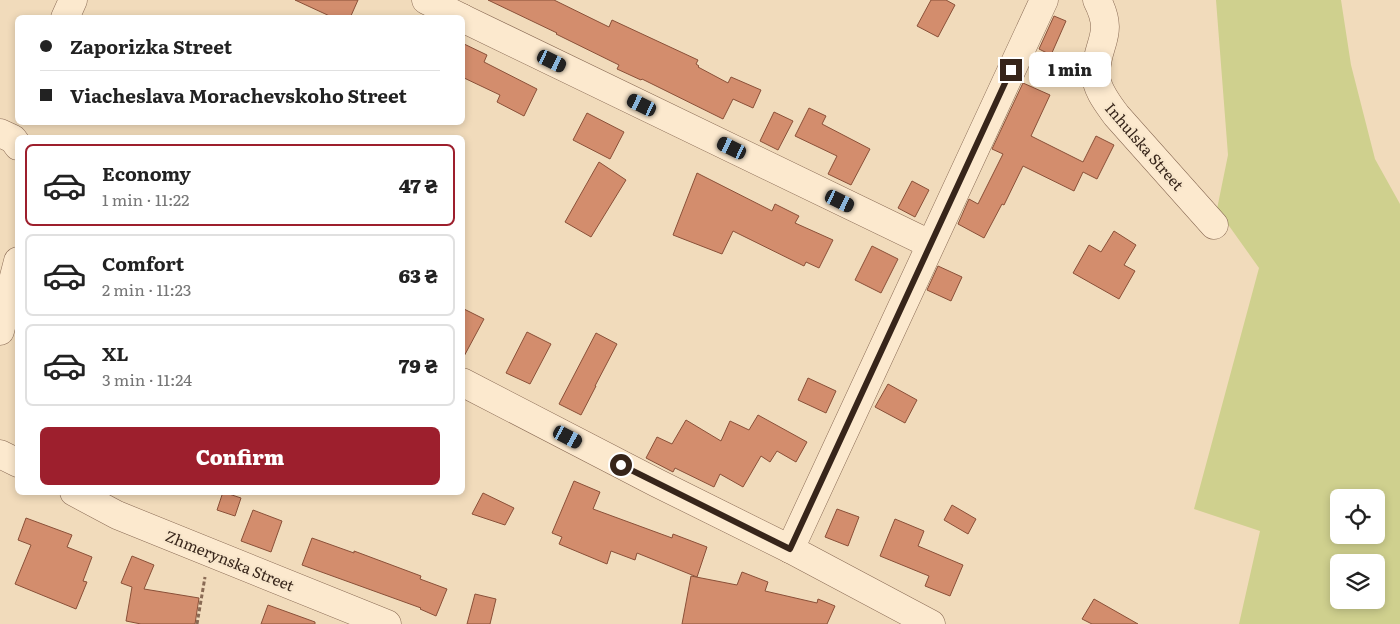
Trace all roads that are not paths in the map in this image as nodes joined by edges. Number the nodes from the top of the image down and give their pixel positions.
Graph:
1 (73, 0) edge
2 (426, 0) edge
3 (1044, 0) edge
4 (1097, 0) edge
5 (66, 15) edge
6 (456, 15) edge
7 (465, 19) edge
8 (1214, 225) dead end
9 (930, 244) junction
10 (15, 273) edge
11 (0, 331) edge
12 (465, 384) edge
13 (0, 454) edge
14 (15, 462) edge
15 (80, 495) edge
16 (790, 549) junction
17 (387, 624) edge
18 (931, 624) edge

1 - 5 street
2 - 6 street
3 - 9 street
4 - 8 street, Inhulska Street
7 - 9 street
9 - 16 street
10 - 11 street
12 - 16 street
13 - 14 street
15 - 17 street, Zhmerynska Street
16 - 18 street

